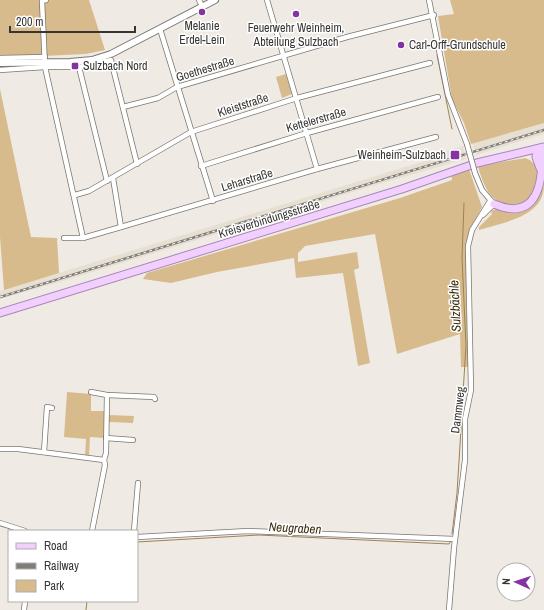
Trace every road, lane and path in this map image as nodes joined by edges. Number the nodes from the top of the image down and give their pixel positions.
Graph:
1 (44, 0) edge
2 (199, 0) edge
3 (215, 0) edge
4 (268, 0) edge
5 (429, 0) edge
6 (202, 6) junction
7 (434, 16) junction
8 (160, 29) junction
9 (284, 56) junction
10 (0, 58) edge
11 (45, 62) junction
12 (0, 63) edge
13 (430, 63) dead end
14 (79, 67) junction
15 (0, 70) edge
16 (177, 87) junction
17 (438, 97) dead end
18 (297, 98) junction
19 (123, 107) junction
20 (191, 132) junction
21 (307, 133) junction
22 (436, 137) dead end
23 (541, 148) edge
24 (521, 153) junction
25 (538, 162) junction
26 (137, 164) junction
27 (201, 166) junction
28 (317, 169) junction
29 (542, 173) junction
30 (113, 178) junction
31 (107, 181) junction
32 (75, 195) junction
33 (213, 201) junction
34 (492, 203) junction
35 (121, 227) junction
36 (64, 238) dead end
37 (83, 238) junction
38 (0, 313) edge
39 (91, 392) dead end
40 (107, 394) junction
41 (155, 399) dead end
42 (52, 408) dead end
43 (106, 438) junction
44 (133, 440) dead end
45 (0, 449) edge
46 (44, 452) junction
47 (104, 460) junction
48 (138, 482) dead end
49 (0, 523) edge
50 (21, 530) edge
51 (92, 530) edge
52 (134, 530) edge
53 (140, 536) edge
54 (455, 538) junction
55 (449, 610) edge

1 - 11 street
2 - 6 street
3 - 6 main road
4 - 9 street
5 - 7 street
6 - 8 main road
7 - 9 street, Goethestraße
7 - 34 street, bridge
8 - 11 main road
8 - 16 street
9 - 16 street, Goethestraße
9 - 18 street
10 - 11 street
11 - 12 main road
11 - 14 street
11 - 15 street
11 - 32 street
13 - 18 street, Kleiststraße
14 - 19 street
14 - 31 street
16 - 19 street, Goethestraße
16 - 20 street
17 - 21 street, Kettelerstraße
18 - 20 street, Kleiststraße
18 - 21 street
19 - 26 street
20 - 26 street, Kleiststraße
20 - 27 street
21 - 27 street, Kettelerstraße
21 - 28 street
22 - 28 street, Leharstraße
23 - 24 main road, Kreisverbindungsstraße
23 - 25 main road
23 - 29 main road
24 - 25 main road
24 - 38 main road, Kreisverbindungsstraße
25 - 29 main road
26 - 30 street, Kleiststraße
27 - 33 street
28 - 33 street, Leharstraße
29 - 34 main road
30 - 31 street, Kleiststraße
30 - 35 street
31 - 32 street, Kleiststraße
32 - 37 street
33 - 35 street, Leharstraße
34 - 54 street, Dammweg
35 - 37 street, Leharstraße
36 - 37 street, Leharstraße
39 - 40 street
40 - 41 street
40 - 43 street
42 - 46 street
43 - 44 street
43 - 47 street
45 - 46 street
46 - 47 street
47 - 51 street
48 - 52 street
49 - 50 street
53 - 54 street
54 - 55 street, Dammweg

